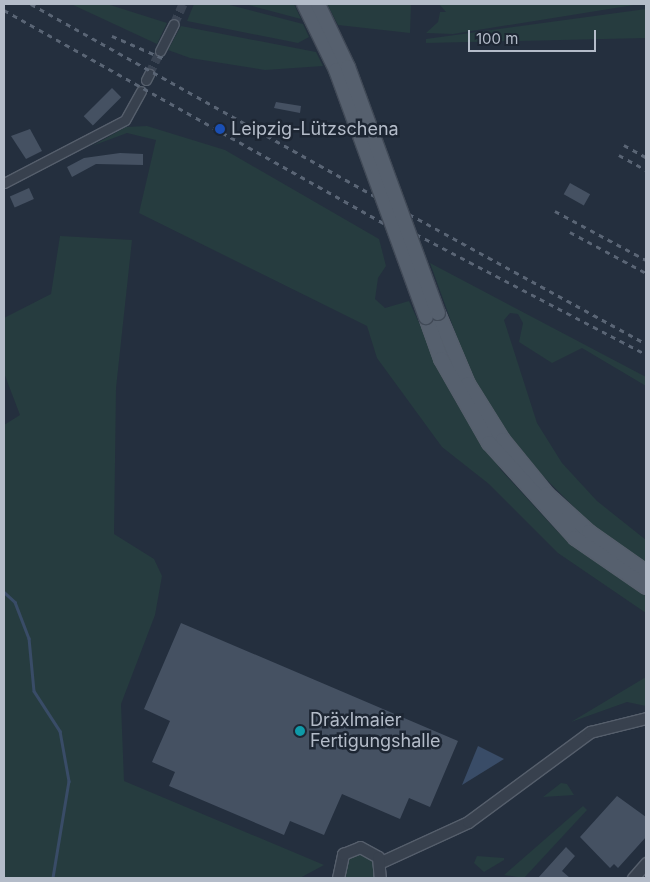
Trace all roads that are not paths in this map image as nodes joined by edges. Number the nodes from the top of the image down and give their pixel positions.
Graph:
1 (304, 4) edge
2 (318, 4) edge
3 (174, 24) tunnel mouth
4 (160, 51) tunnel mouth
5 (141, 91) dead end
6 (4, 183) edge
7 (432, 315) junction
8 (646, 572) edge
9 (646, 587) edge
10 (646, 718) edge
11 (381, 862) junction
12 (646, 863) edge
13 (336, 878) edge
14 (380, 878) edge
15 (633, 878) edge

1 - 7 main road, bridge
2 - 7 main road, bridge
3 - 4 street
5 - 6 street
7 - 8 main road
7 - 9 main road
10 - 11 street
11 - 13 street
11 - 14 street
12 - 15 street

